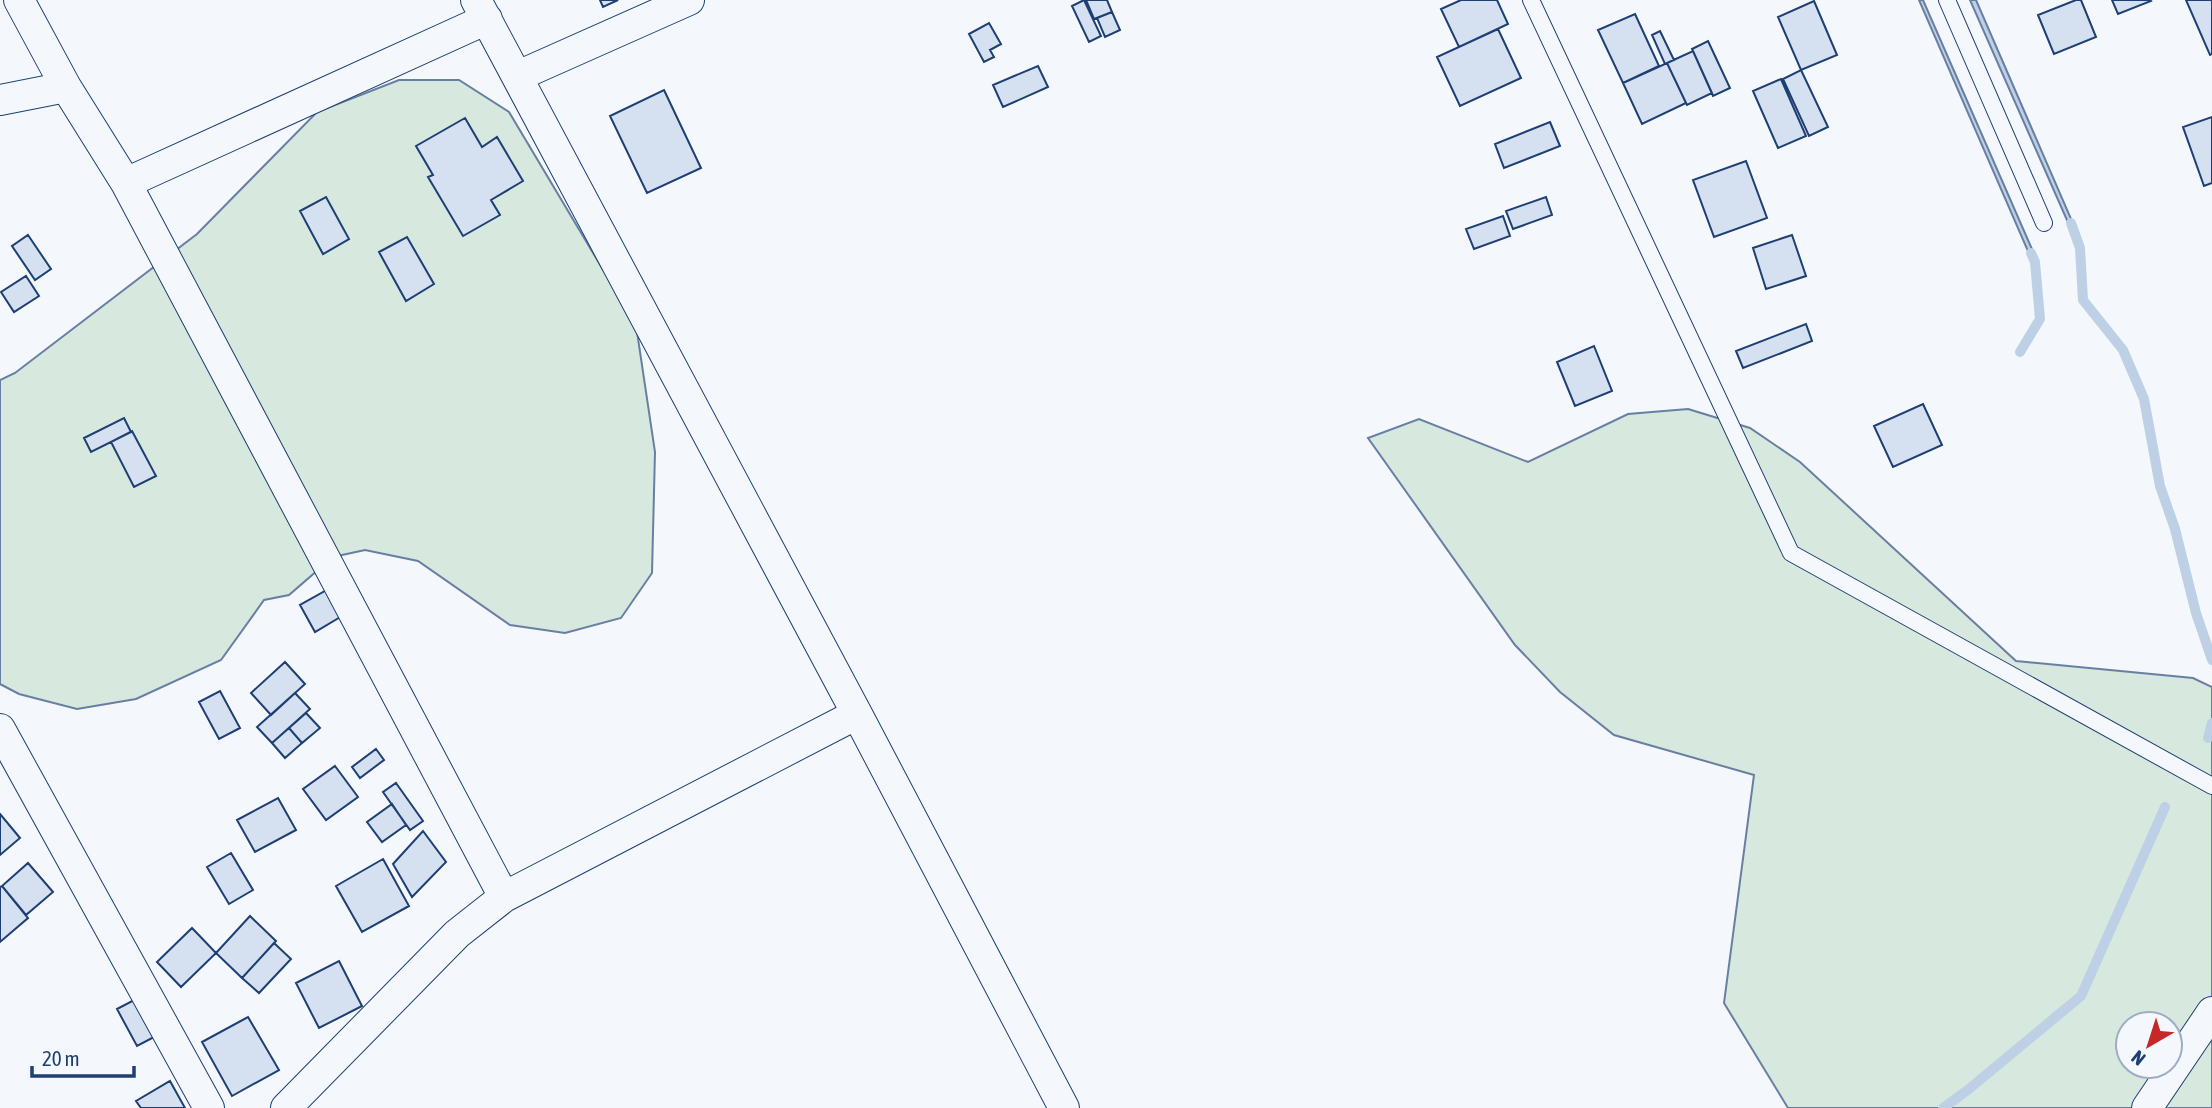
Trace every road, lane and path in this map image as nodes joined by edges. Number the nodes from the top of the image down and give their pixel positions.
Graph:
1 (19, 0) edge
2 (689, 0) edge
3 (1531, 0) edge
4 (1947, 0) edge
5 (482, 9) edge
6 (518, 76) junction
7 (66, 87) junction
8 (0, 100) edge
9 (126, 183) junction
10 (2044, 223) dead end
11 (858, 714) junction
12 (0, 729) edge
13 (2212, 786) edge
14 (504, 897) junction
15 (2212, 1012) edge
16 (209, 1108) edge
17 (286, 1108) edge
18 (1064, 1108) edge
19 (2147, 1108) edge

1 - 7 street
2 - 6 street
3 - 13 lane
4 - 10 lane
5 - 6 street
5 - 9 street
6 - 11 street
7 - 8 street
7 - 9 street
9 - 14 street
11 - 14 street
11 - 18 street
12 - 16 street
14 - 17 street
15 - 19 street

